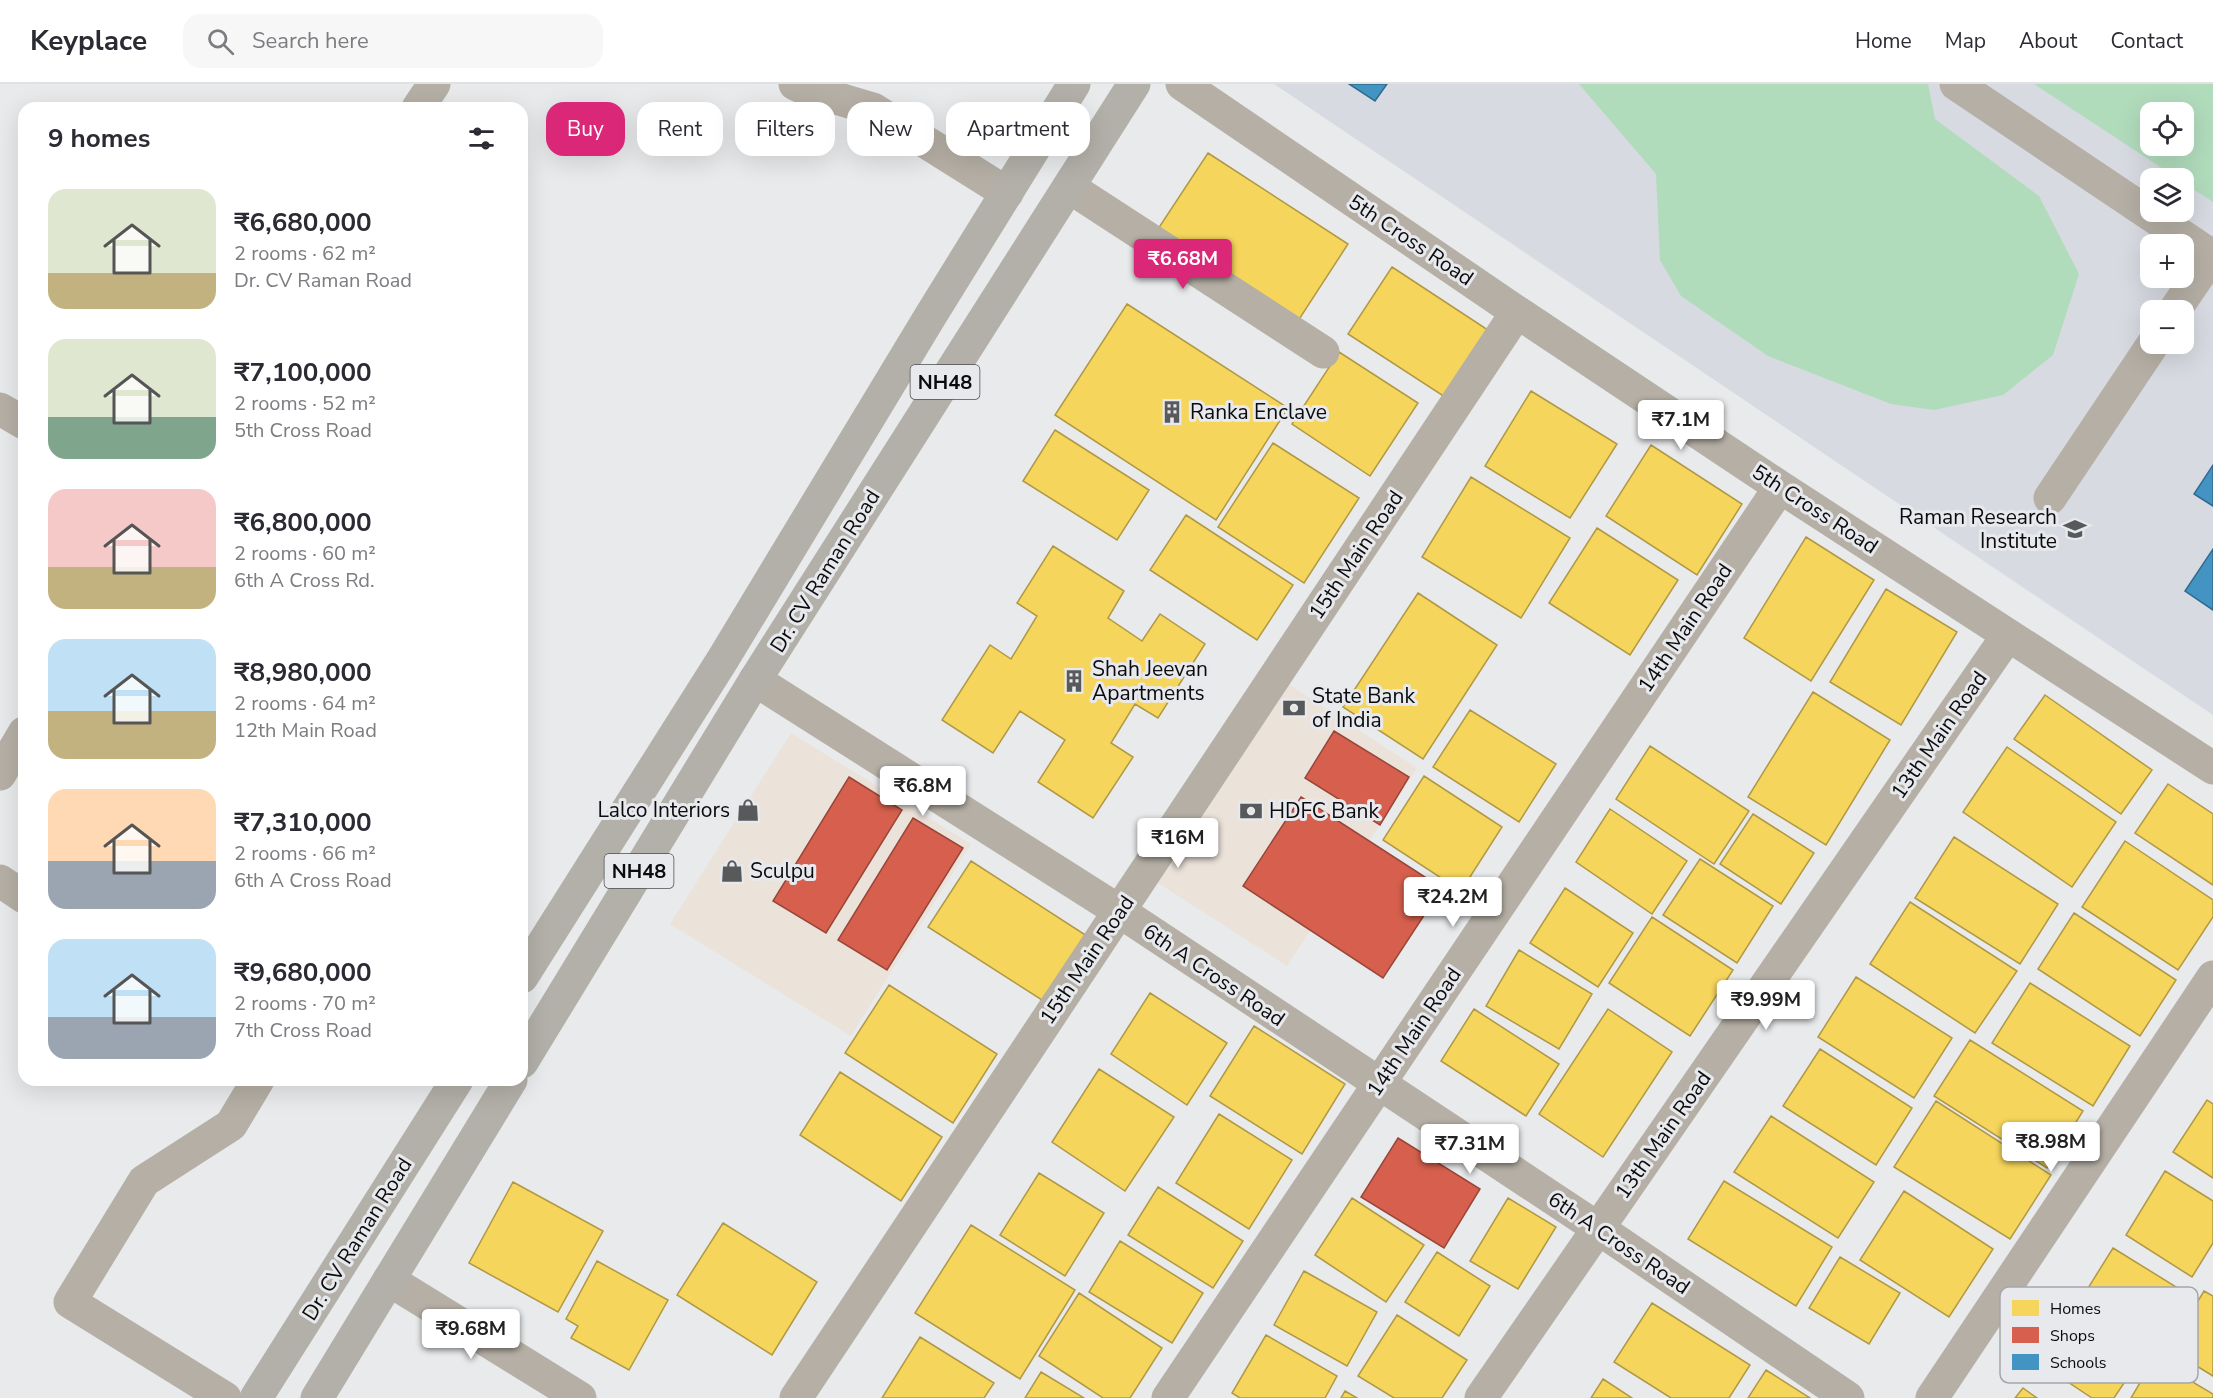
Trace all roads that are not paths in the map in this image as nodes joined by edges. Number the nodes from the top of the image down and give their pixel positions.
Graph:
1 (434, 84) edge
2 (795, 84) edge
3 (1074, 84) edge
4 (1134, 84) edge
5 (1182, 84) edge
6 (1968, 87) edge
7 (422, 102) edge
8 (1069, 187) junction
9 (1007, 193) junction
10 (2212, 255) edge
11 (2182, 300) edge
12 (1517, 312) junction
13 (1323, 352) dead end
14 (2146, 354) edge
15 (0, 408) edge
16 (18, 419) edge
17 (1780, 487) junction
18 (2050, 498) dead end
19 (2008, 635) junction
20 (755, 680) junction
21 (18, 743) edge
22 (2213, 768) edge
23 (0, 774) edge
24 (0, 881) edge
25 (18, 893) edge
26 (1119, 912) junction
27 (528, 967) edge
28 (2213, 977) edge
29 (528, 1052) edge
30 (1378, 1085) junction
31 (254, 1086) edge
32 (453, 1086) edge
33 (507, 1086) edge
34 (1599, 1229) junction
35 (389, 1280) junction
36 (2006, 1287) edge
37 (2000, 1296) edge
38 (225, 1398) edge
39 (256, 1398) edge
40 (317, 1398) edge
41 (580, 1398) edge
42 (796, 1398) edge
43 (1168, 1398) edge
44 (1482, 1398) edge
45 (1848, 1398) edge
46 (1932, 1398) edge

1 - 7 street
2 - 9 street
3 - 9 highway, Dr. CV Raman Road / NH48
4 - 8 highway, Dr. CV Raman Road / NH48
5 - 12 street, 5th Cross Road
6 - 10 street
8 - 13 street
8 - 20 highway, Dr. CV Raman Road / NH48
9 - 27 highway, Dr. CV Raman Road / NH48
10 - 11 street
12 - 17 street, 5th Cross Road
12 - 26 street, 15th Main Road
14 - 18 street
15 - 16 street
17 - 19 street, 5th Cross Road
17 - 30 street, 14th Main Road
19 - 22 street, 5th Cross Road
19 - 34 street, 13th Main Road
20 - 26 street, 6th A Cross Road
20 - 29 highway, Dr. CV Raman Road / NH48
21 - 23 street
24 - 25 street
26 - 30 street, 6th A Cross Road
26 - 42 street, 15th Main Road
28 - 36 street
30 - 34 street, 6th A Cross Road
30 - 43 street, 14th Main Road
31 - 38 street
32 - 39 highway, Dr. CV Raman Road
33 - 35 highway
34 - 44 street, 13th Main Road
34 - 45 street, 6th A Cross Road
35 - 40 highway
35 - 41 street
37 - 46 street

